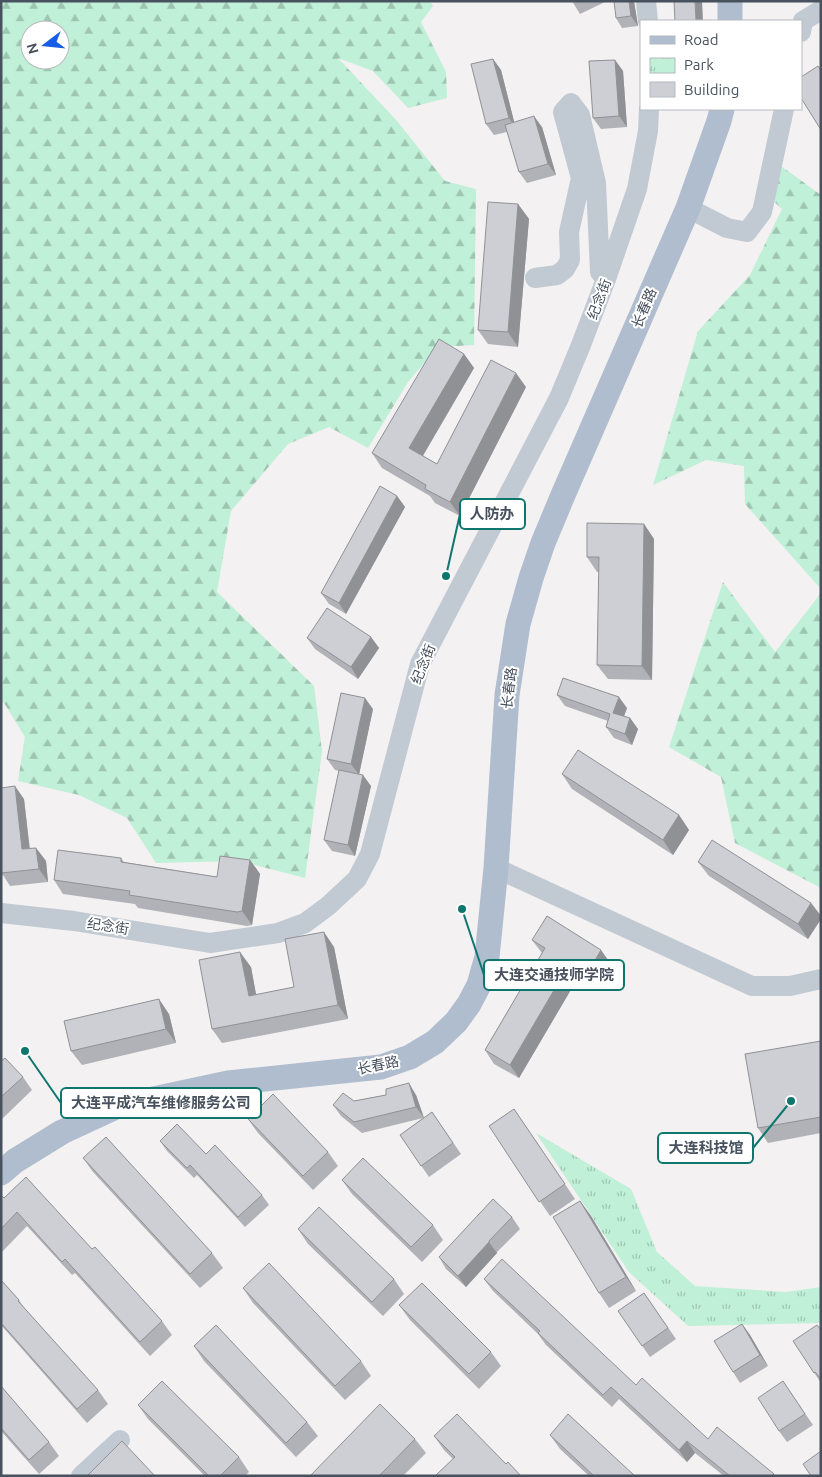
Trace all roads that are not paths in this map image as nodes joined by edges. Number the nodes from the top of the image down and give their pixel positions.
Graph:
1 (646, 1) edge
2 (730, 1) edge
3 (821, 10) edge
4 (648, 20) edge
5 (730, 20) edge
6 (802, 26) edge
7 (649, 110) edge
8 (722, 110) edge
9 (784, 110) edge
10 (688, 208) junction
11 (535, 278) dead end
12 (606, 279) junction
13 (496, 868) junction
14 (1, 913) edge
15 (821, 979) edge
16 (195, 1089) junction
17 (1, 1152) edge
18 (1, 1173) edge
19 (1, 1193) edge
20 (120, 1440) edge
21 (81, 1476) edge

1 - 4 street
2 - 5 main road
3 - 6 street
7 - 12 street, 纪念街
8 - 10 main road, 长春路
9 - 10 street
10 - 13 main road, 长春路
11 - 12 street
12 - 14 street, 纪念街
13 - 15 street
13 - 16 main road, 长春路
16 - 17 main road, 长春路
16 - 18 main road, 长春路
16 - 19 main road, 长春路
20 - 21 street

